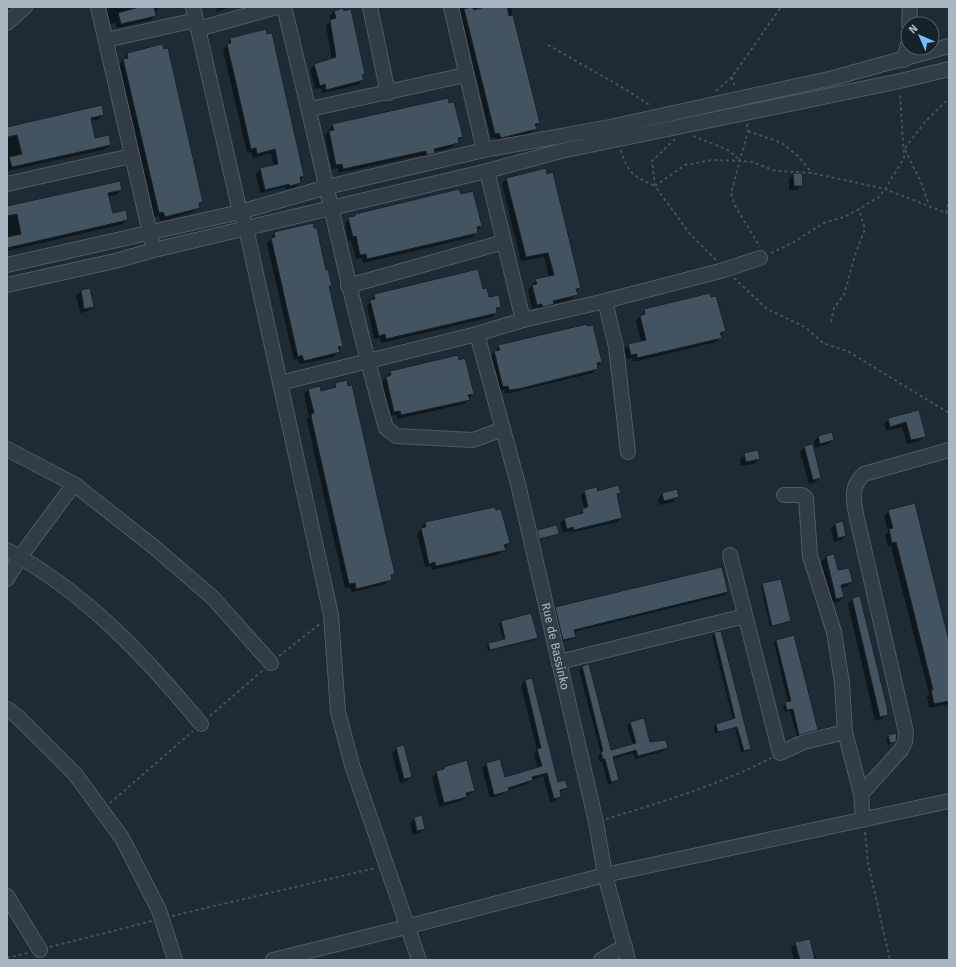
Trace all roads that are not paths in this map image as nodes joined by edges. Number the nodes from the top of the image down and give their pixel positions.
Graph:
1 (25, 7) edge
2 (98, 7) edge
3 (277, 7) edge
4 (284, 7) edge
5 (370, 7) edge
6 (451, 7) edge
7 (195, 19) edge
8 (7, 23) edge
9 (106, 40) junction
10 (949, 46) edge
11 (905, 56) edge
12 (904, 60) junction
13 (949, 68) edge
14 (465, 75) junction
15 (388, 93) junction
16 (310, 109) junction
17 (484, 150) junction
18 (132, 156) junction
19 (487, 171) junction
20 (7, 184) edge
21 (327, 187) junction
22 (331, 207) junction
23 (240, 212) junction
24 (246, 228) junction
25 (150, 232) junction
26 (504, 242) junction
27 (154, 250) junction
28 (763, 257) road end
29 (7, 265) edge
30 (7, 285) edge
31 (348, 286) junction
32 (606, 301) junction
33 (523, 320) junction
34 (477, 334) junction
35 (367, 361) junction
36 (280, 383) junction
37 (503, 429) junction
38 (7, 449) edge
39 (949, 450) edge
40 (628, 452) dead end
41 (74, 484) junction
42 (784, 495) dead end
43 (7, 550) edge
44 (730, 555) dead end
45 (20, 557) junction
46 (7, 579) edge
47 (745, 616) junction
48 (559, 662) junction
49 (271, 663) road end
50 (7, 709) edge
51 (201, 724) road end
52 (845, 732) junction
53 (861, 794) junction
54 (949, 801) edge
55 (863, 820) junction
56 (605, 875) junction
57 (7, 896) edge
58 (406, 927) junction
59 (625, 946) junction
60 (40, 950) road end
61 (175, 960) edge
62 (273, 960) edge
63 (419, 960) edge
64 (601, 960) edge
65 (628, 960) edge

1 - 8 street
2 - 9 street
3 - 7 street
4 - 16 street
5 - 15 street
6 - 14 street
7 - 9 street
7 - 23 street
9 - 18 street
10 - 12 street
11 - 12 street
12 - 17 street
13 - 19 street
14 - 15 street
14 - 17 street
15 - 16 street
16 - 21 street
17 - 21 street
18 - 20 street
18 - 25 street
19 - 22 street
19 - 26 street
21 - 22 street
21 - 23 street
22 - 24 street
22 - 31 street
23 - 24 street
23 - 25 street
24 - 27 street
24 - 36 street
25 - 27 street
25 - 29 street
26 - 31 street
26 - 33 street
27 - 30 street
28 - 32 street
31 - 35 street
32 - 33 street
32 - 40 street
33 - 34 street
34 - 35 street
34 - 37 street, Rue de Bassinko
35 - 36 street
35 - 37 street
36 - 58 street
37 - 48 street, Rue de Bassinko
38 - 41 street
39 - 53 street
41 - 45 street
41 - 49 street
42 - 52 street
43 - 45 street
44 - 47 street
45 - 46 street
45 - 51 street
47 - 48 street
47 - 52 street
48 - 56 street, Rue de Bassinko
50 - 61 street
52 - 53 street
53 - 55 street
54 - 55 street
55 - 56 street
56 - 58 street
56 - 59 street, Rue de Bassinko
57 - 60 street
58 - 62 street
58 - 63 street
59 - 64 street
59 - 65 street, Rue de Bassinko

